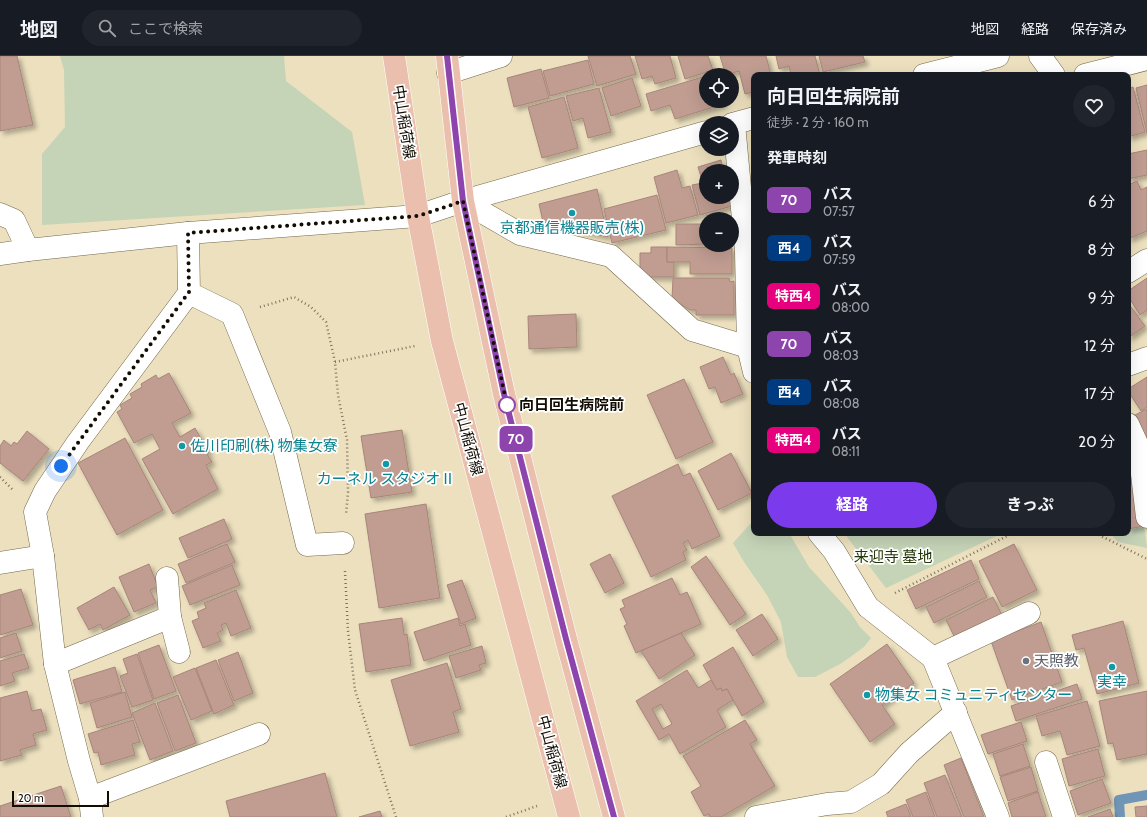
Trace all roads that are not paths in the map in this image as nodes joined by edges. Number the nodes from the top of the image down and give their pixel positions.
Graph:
1 (394, 56) edge
2 (501, 56) edge
3 (998, 56) edge
4 (1040, 56) edge
5 (1147, 59) edge
6 (448, 64) edge
7 (936, 72) edge
8 (1052, 72) edge
9 (1097, 72) edge
10 (740, 122) edge
11 (699, 134) edge
12 (463, 201) junction
13 (0, 214) edge
14 (418, 216) junction
15 (188, 233) junction
16 (28, 250) junction
17 (0, 254) edge
18 (1147, 260) edge
19 (1131, 270) edge
20 (189, 292) junction
21 (748, 347) junction
22 (1147, 358) edge
23 (751, 360) edge
24 (1131, 365) edge
25 (1131, 431) edge
26 (1147, 517) edge
27 (822, 536) edge
28 (343, 543) dead end
29 (42, 556) junction
30 (0, 562) edge
31 (167, 578) dead end
32 (1030, 613) dead end
33 (170, 617) junction
34 (179, 652) dead end
35 (933, 658) junction
36 (55, 664) junction
37 (956, 712) junction
38 (259, 734) dead end
39 (1046, 762) dead end
40 (91, 807) edge
41 (569, 817) edge
42 (614, 817) edge
43 (756, 817) edge
44 (998, 817) edge
45 (1064, 817) edge

1 - 14 main road, 中山稲荷線
2 - 6 street
3 - 7 street
4 - 8 street
5 - 9 street
6 - 12 main road
10 - 21 street
11 - 12 street
12 - 14 street
12 - 21 street
12 - 42 main road
13 - 16 street
14 - 15 street
14 - 41 main road, 中山稲荷線
15 - 16 street
15 - 20 street
16 - 17 street
18 - 19 street
20 - 28 street
20 - 29 street
21 - 23 street
22 - 24 street
25 - 26 street
27 - 35 street
29 - 30 street
29 - 36 street
31 - 33 street
32 - 35 street
33 - 34 street
33 - 36 street
35 - 37 street
36 - 40 street
37 - 43 street
37 - 44 street
38 - 40 street
39 - 45 street

